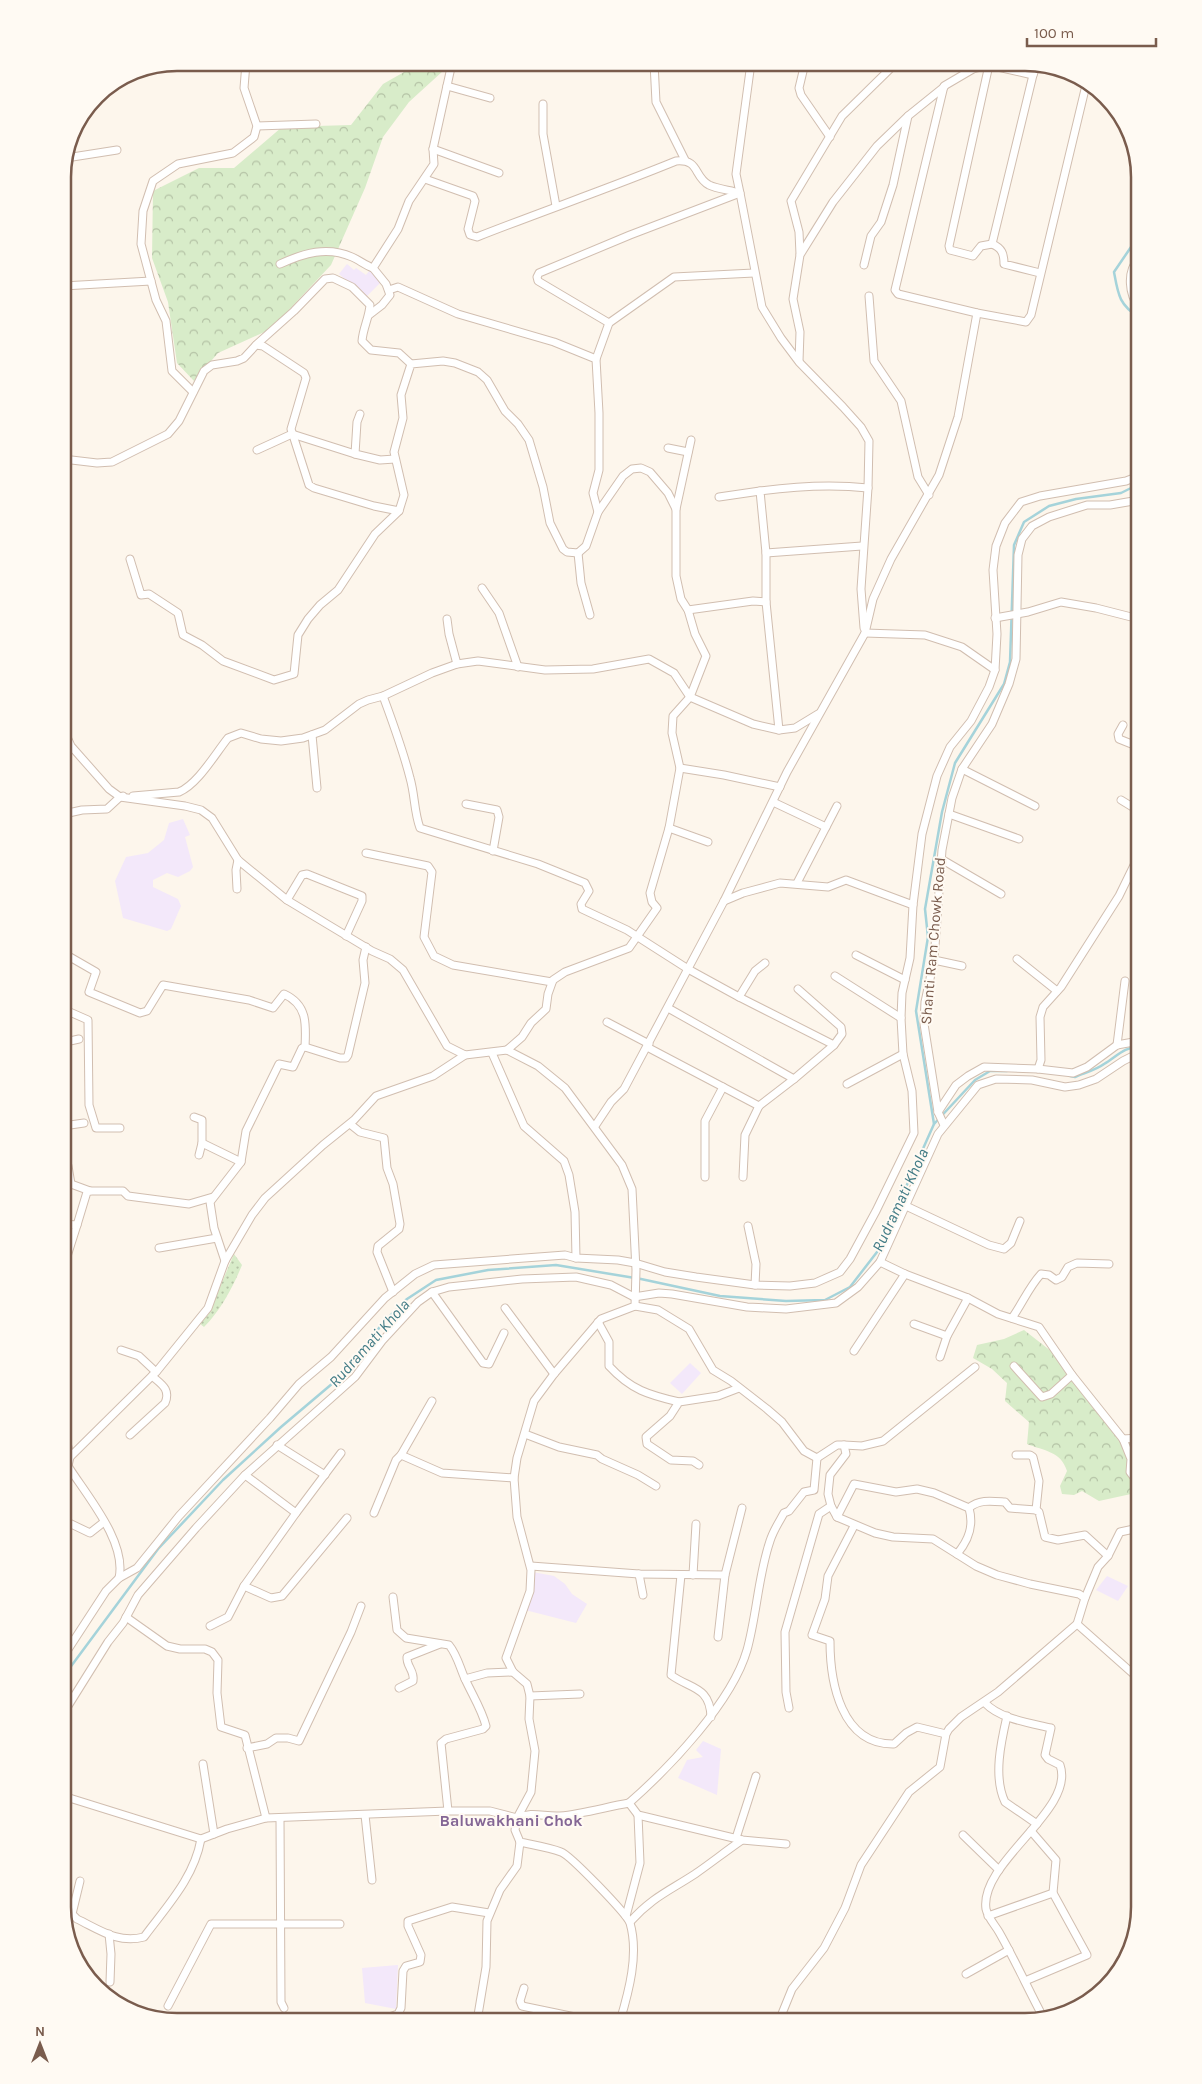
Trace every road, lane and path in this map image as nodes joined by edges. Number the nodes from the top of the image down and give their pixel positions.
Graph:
1 (245, 71) edge
2 (450, 71) edge
3 (654, 71) edge
4 (750, 71) edge
5 (803, 71) edge
6 (888, 71) edge
7 (970, 71) edge
8 (988, 71) edge
9 (1015, 71) edge
10 (1034, 71) edge
11 (1033, 75) junction
12 (447, 86) junction
13 (944, 86) junction
14 (1085, 90) edge
15 (490, 98) dead end
16 (543, 104) dead end
17 (908, 116) junction
18 (316, 124) dead end
19 (257, 126) junction
20 (830, 137) junction
21 (433, 149) junction
22 (117, 150) dead end
23 (73, 157) edge
24 (685, 160) junction
25 (499, 173) dead end
26 (425, 179) junction
27 (740, 193) junction
28 (556, 206) junction
29 (992, 244) junction
30 (800, 255) junction
31 (280, 264) dead end
32 (864, 265) dead end
33 (372, 268) junction
34 (1131, 272) edge
35 (754, 273) junction
36 (1040, 273) junction
37 (151, 281) junction
38 (71, 286) edge
39 (1131, 288) edge
40 (389, 290) junction
41 (869, 296) dead end
42 (977, 313) junction
43 (369, 315) junction
44 (609, 323) junction
45 (256, 345) junction
46 (596, 359) junction
47 (799, 362) junction
48 (411, 364) junction
49 (193, 392) junction
50 (360, 414) dead end
51 (292, 434) junction
52 (691, 440) dead end
53 (668, 448) dead end
54 (257, 450) dead end
55 (688, 452) junction
56 (355, 454) junction
57 (395, 459) junction
58 (71, 460) edge
59 (1131, 479) edge
60 (868, 488) junction
61 (760, 491) junction
62 (930, 495) junction
63 (719, 496) dead end
64 (1131, 502) edge
65 (676, 509) junction
66 (399, 511) junction
67 (598, 512) junction
68 (862, 546) junction
69 (578, 553) junction
70 (766, 553) junction
71 (130, 559) dead end
72 (482, 588) dead end
73 (766, 602) junction
74 (688, 610) junction
75 (590, 615) dead end
76 (1016, 615) junction
77 (1131, 617) edge
78 (999, 618) junction
79 (447, 619) dead end
80 (865, 633) junction
81 (457, 664) junction
82 (518, 666) junction
83 (995, 670) junction
84 (383, 696) junction
85 (690, 698) junction
86 (818, 714) junction
87 (1123, 725) dead end
88 (779, 730) junction
89 (312, 735) junction
90 (1131, 744) edge
91 (71, 746) edge
92 (680, 768) junction
93 (962, 769) junction
94 (780, 787) junction
95 (317, 788) dead end
96 (120, 797) junction
97 (1121, 800) dead end
98 (773, 802) junction
99 (466, 804) dead end
100 (1131, 805) edge
101 (837, 806) dead end
102 (1035, 806) dead end
103 (71, 812) edge
104 (949, 814) junction
105 (669, 828) junction
106 (826, 828) junction
107 (1019, 839) dead end
108 (708, 842) dead end
109 (493, 851) junction
110 (366, 853) dead end
111 (941, 859) junction
112 (238, 860) junction
113 (1131, 873) edge
114 (797, 883) junction
115 (237, 889) dead end
116 (1001, 894) dead end
117 (287, 900) junction
118 (724, 901) junction
119 (913, 905) junction
120 (346, 936) junction
121 (637, 937) junction
122 (366, 947) junction
123 (856, 955) dead end
124 (71, 958) edge
125 (1017, 959) dead end
126 (934, 960) junction
127 (765, 963) dead end
128 (962, 966) dead end
129 (688, 969) junction
130 (835, 976) dead end
131 (904, 980) junction
132 (1125, 981) dead end
133 (552, 982) junction
134 (798, 989) dead end
135 (1056, 991) junction
136 (740, 997) junction
137 (668, 1008) junction
138 (71, 1013) edge
139 (901, 1018) junction
140 (607, 1022) dead end
141 (80, 1040) dead end
142 (71, 1041) edge
143 (1131, 1043) edge
144 (648, 1045) junction
145 (834, 1045) junction
146 (1117, 1045) junction
147 (305, 1047) junction
148 (507, 1050) junction
149 (492, 1053) junction
150 (903, 1054) junction
151 (465, 1055) junction
152 (1131, 1057) edge
153 (1038, 1069) junction
154 (794, 1079) junction
155 (847, 1084) dead end
156 (723, 1087) junction
157 (759, 1106) junction
158 (938, 1112) junction
159 (194, 1117) dead end
160 (84, 1122) dead end
161 (71, 1124) edge
162 (350, 1124) junction
163 (944, 1125) junction
164 (595, 1126) junction
165 (120, 1128) dead end
166 (202, 1143) junction
167 (199, 1155) dead end
168 (241, 1162) junction
169 (705, 1177) dead end
170 (743, 1177) dead end
171 (71, 1184) edge
172 (90, 1191) junction
173 (213, 1197) junction
174 (906, 1206) junction
175 (1020, 1221) dead end
176 (71, 1225) edge
177 (77, 1225) junction
178 (748, 1226) dead end
179 (218, 1238) junction
180 (71, 1244) edge
181 (159, 1248) dead end
182 (576, 1258) junction
183 (226, 1261) junction
184 (880, 1262) junction
185 (1109, 1264) dead end
186 (635, 1267) junction
187 (905, 1274) junction
188 (755, 1284) junction
189 (392, 1292) junction
190 (432, 1292) junction
191 (634, 1293) junction
192 (968, 1298) junction
193 (634, 1306) junction
194 (505, 1308) dead end
195 (1012, 1318) junction
196 (598, 1322) junction
197 (914, 1324) dead end
198 (504, 1333) dead end
199 (947, 1336) junction
200 (121, 1350) dead end
201 (854, 1351) dead end
202 (940, 1357) dead end
203 (1014, 1366) dead end
204 (976, 1367) dead end
205 (154, 1374) junction
206 (554, 1374) junction
207 (1072, 1375) junction
208 (739, 1388) junction
209 (432, 1401) dead end
210 (679, 1402) junction
211 (525, 1434) junction
212 (130, 1436) dead end
213 (1123, 1439) junction
214 (1131, 1439) edge
215 (277, 1445) junction
216 (844, 1445) junction
217 (341, 1452) dead end
218 (402, 1455) junction
219 (1016, 1455) dead end
220 (71, 1456) edge
221 (817, 1458) junction
222 (699, 1465) dead end
223 (71, 1471) edge
224 (1131, 1473) edge
225 (245, 1475) junction
226 (325, 1475) junction
227 (514, 1478) junction
228 (656, 1486) dead end
229 (831, 1506) junction
230 (742, 1508) dead end
231 (969, 1508) junction
232 (1036, 1510) junction
233 (296, 1513) junction
234 (374, 1513) dead end
235 (837, 1517) junction
236 (347, 1518) dead end
237 (104, 1522) junction
238 (71, 1524) edge
239 (696, 1524) dead end
240 (854, 1526) junction
241 (1131, 1530) edge
242 (957, 1554) junction
243 (1108, 1556) junction
244 (530, 1566) junction
245 (639, 1574) junction
246 (681, 1575) junction
247 (693, 1575) junction
248 (725, 1575) junction
249 (119, 1578) junction
250 (244, 1586) junction
251 (643, 1595) dead end
252 (393, 1597) dead end
253 (1085, 1598) junction
254 (362, 1606) dead end
255 (126, 1617) junction
256 (1077, 1624) junction
257 (210, 1626) dead end
258 (718, 1637) dead end
259 (71, 1643) edge
260 (443, 1643) junction
261 (1131, 1671) edge
262 (513, 1672) junction
263 (465, 1679) junction
264 (399, 1688) dead end
265 (580, 1694) dead end
266 (530, 1696) junction
267 (71, 1700) edge
268 (985, 1703) junction
269 (789, 1708) dead end
270 (1007, 1716) junction
271 (711, 1718) junction
272 (946, 1734) junction
273 (246, 1748) junction
274 (204, 1764) dead end
275 (756, 1776) dead end
276 (71, 1799) edge
277 (629, 1803) junction
278 (448, 1811) junction
279 (365, 1815) junction
280 (638, 1815) junction
281 (266, 1818) junction
282 (517, 1818) junction
283 (280, 1819) junction
284 (1037, 1824) junction
285 (1031, 1831) junction
286 (214, 1834) junction
287 (963, 1835) dead end
288 (200, 1839) junction
289 (739, 1839) junction
290 (520, 1842) junction
291 (786, 1844) dead end
292 (999, 1870) junction
293 (372, 1880) dead end
294 (80, 1881) dead end
295 (1053, 1893) junction
296 (490, 1913) junction
297 (988, 1916) junction
298 (628, 1919) junction
299 (340, 1924) dead end
300 (280, 1925) junction
301 (109, 1934) junction
302 (1009, 1950) junction
303 (966, 1974) dead end
304 (1025, 1981) junction
305 (110, 1982) dead end
306 (524, 1988) dead end
307 (168, 2006) dead end
308 (284, 2008) dead end
309 (1040, 2012) edge
310 (398, 2013) edge
311 (478, 2013) edge
312 (559, 2013) edge
313 (622, 2013) edge
314 (782, 2013) edge

1 - 19 street
2 - 12 street
3 - 24 street
4 - 27 street
5 - 20 street
6 - 20 street
7 - 13 street
8 - 29 street
9 - 11 street
10 - 11 street
11 - 29 street
12 - 15 street
12 - 21 street
13 - 17 street
13 - 42 street
14 - 36 street
16 - 28 street
17 - 30 street
17 - 32 street
18 - 19 street
19 - 37 street
20 - 30 street
21 - 25 street
21 - 26 street
22 - 23 street
24 - 27 street
24 - 28 street
26 - 28 street
26 - 33 street
27 - 35 street
27 - 44 street
29 - 36 street
30 - 47 street
31 - 33 street
33 - 40 street
34 - 39 street
35 - 44 street
35 - 47 street
36 - 42 street
37 - 38 street
37 - 49 street
40 - 43 street
40 - 46 street
41 - 62 street
42 - 62 street
43 - 45 street
43 - 48 street
44 - 46 street
45 - 49 street
45 - 51 street
46 - 67 street
47 - 60 street
48 - 57 street
48 - 69 street
49 - 58 street
50 - 56 street
51 - 54 street
51 - 56 street
51 - 66 street
52 - 55 street
53 - 55 street
55 - 65 street
56 - 57 street
57 - 66 street
59 - 78 street
60 - 61 street
60 - 68 street
61 - 63 street
61 - 70 street
62 - 80 street
64 - 76 street, Shanti Ram Chowk Road
65 - 67 street
65 - 74 street
66 - 71 street
67 - 69 street
68 - 70 street
68 - 80 street
69 - 75 street
70 - 73 street
72 - 82 street
73 - 74 street
73 - 88 street
74 - 85 street
76 - 77 street
76 - 78 street
76 - 93 street, Shanti Ram Chowk Road
78 - 83 street
79 - 81 street
80 - 83 street
80 - 86 street
81 - 82 street
81 - 84 street
82 - 85 street
83 - 119 street
84 - 89 street
84 - 109 street
85 - 88 street
85 - 92 street
86 - 88 street
86 - 94 street
87 - 90 street
89 - 95 street
89 - 96 street
91 - 96 street
92 - 94 street
92 - 105 street
93 - 102 street
93 - 104 street, Shanti Ram Chowk Road
94 - 98 street
96 - 103 street
96 - 112 street
97 - 100 street
98 - 106 street
98 - 118 street
99 - 109 street
101 - 106 street
104 - 107 street
104 - 111 street, Shanti Ram Chowk Road
105 - 108 street
105 - 121 street
106 - 114 street
109 - 121 street
110 - 133 street
111 - 116 street
111 - 126 street, Shanti Ram Chowk Road
112 - 115 street
112 - 117 street
113 - 135 street
114 - 118 street
114 - 119 street
117 - 120 street
117 - 120 street
118 - 129 street
119 - 131 street
120 - 122 street
121 - 129 street
121 - 133 street
122 - 147 street
122 - 151 street
123 - 131 street
124 - 147 street
125 - 135 street
126 - 128 street
126 - 158 street, Shanti Ram Chowk Road
127 - 136 street
129 - 136 street
129 - 137 street
130 - 139 street
131 - 139 street
132 - 146 street
133 - 148 street
134 - 145 street
135 - 153 street
136 - 145 street
137 - 144 street
137 - 154 street
138 - 165 street
139 - 150 street
140 - 144 street
141 - 142 street
143 - 146 street
144 - 156 street
144 - 164 street
145 - 154 street
146 - 153 street
147 - 168 street
148 - 149 street
148 - 164 street
149 - 151 street
149 - 182 street
150 - 155 street
150 - 188 street
151 - 162 street
152 - 163 street
153 - 158 street
154 - 157 street
156 - 157 street
156 - 169 street
157 - 170 street
158 - 163 street, Shanti Ram Chowk Road
159 - 166 street
160 - 161 street
162 - 183 street
162 - 189 street
163 - 174 street
164 - 186 street
166 - 167 street
166 - 168 street
168 - 173 street
171 - 172 street
172 - 173 street
172 - 177 street
173 - 179 street
174 - 175 street
174 - 184 street
176 - 177 street
177 - 180 street
178 - 188 street
179 - 181 street
179 - 183 street
182 - 186 street
182 - 189 street
183 - 205 street
184 - 187 street
184 - 191 street
185 - 195 street
186 - 188 street
186 - 191 street
187 - 192 street
187 - 201 street
189 - 249 street
190 - 191 street
190 - 198 street
190 - 215 street
191 - 193 street
192 - 195 street
192 - 199 street
193 - 196 street
193 - 208 street
194 - 206 street
195 - 207 street
196 - 206 street
196 - 210 street
197 - 199 street
199 - 202 street
200 - 205 street
203 - 207 street
204 - 216 street
205 - 212 street
205 - 220 street
206 - 211 street
207 - 213 street
208 - 210 street
208 - 221 street
209 - 218 street
210 - 222 street
211 - 227 street
211 - 228 street
213 - 214 street
213 - 224 street
215 - 225 street
215 - 226 street
216 - 221 street
216 - 229 street
217 - 226 street
218 - 227 street
218 - 234 street
219 - 232 street
221 - 271 street
223 - 237 street
225 - 233 street
225 - 255 street
226 - 233 street
227 - 244 street
229 - 235 street
229 - 269 street
230 - 248 street
231 - 232 street
231 - 235 street
231 - 242 street
232 - 243 street
233 - 250 street
235 - 240 street
236 - 250 street
237 - 238 street
237 - 249 street
239 - 247 street
240 - 242 street
240 - 272 street
241 - 243 street
242 - 253 street
243 - 253 street
244 - 245 street
244 - 262 street
245 - 246 street
245 - 251 street
246 - 247 street
246 - 271 street
247 - 248 street
248 - 258 street
249 - 259 street
250 - 257 street
252 - 260 street
253 - 256 street
254 - 273 street
255 - 267 street
255 - 273 street
256 - 261 street
256 - 268 street
260 - 263 street
260 - 264 street
262 - 263 street
262 - 266 street
263 - 278 street
265 - 266 street
266 - 282 street
268 - 270 street
268 - 272 street
270 - 284 street
270 - 284 street
271 - 277 street
272 - 314 street
273 - 281 street
274 - 286 street
275 - 289 street
276 - 288 street
277 - 280 street
277 - 282 street
278 - 279 street
278 - 282 street
279 - 283 street
279 - 293 street
280 - 289 street
280 - 298 street
281 - 283 street
281 - 286 street
282 - 290 street
283 - 300 street
284 - 285 street
285 - 292 street
285 - 295 street
286 - 288 street
287 - 292 street
288 - 301 street
289 - 291 street
289 - 298 street
290 - 296 street
290 - 298 street
292 - 297 street
294 - 301 street
295 - 297 street
295 - 304 street
296 - 310 street
296 - 311 street
297 - 302 street
298 - 313 street
299 - 300 street
300 - 307 street
300 - 308 street
301 - 305 street
302 - 303 street
302 - 304 street
304 - 309 street
306 - 312 street

